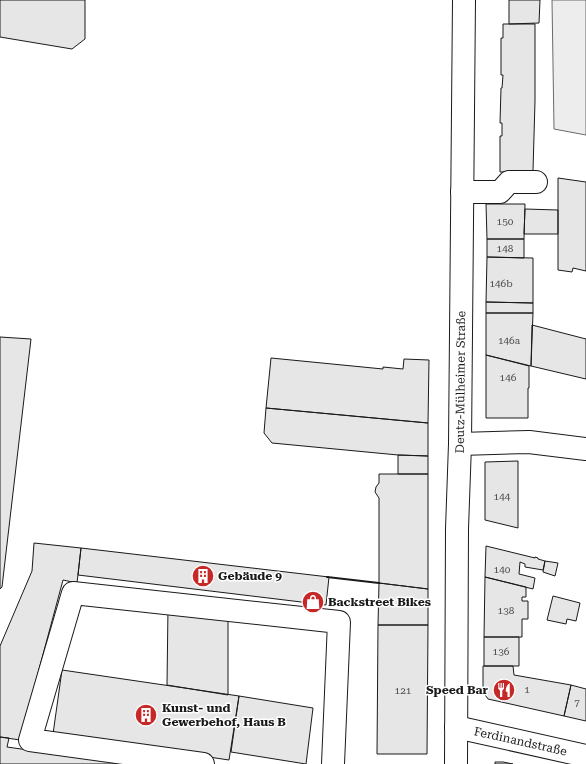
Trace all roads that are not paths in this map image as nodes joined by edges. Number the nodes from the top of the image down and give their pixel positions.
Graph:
1 (464, 0) edge
2 (536, 182) dead end
3 (462, 192) junction
4 (460, 444) junction
5 (586, 449) edge
6 (456, 727) junction
7 (586, 756) edge
8 (203, 764) edge
9 (332, 764) edge
10 (456, 764) edge

1 - 3 street, Deutz-Mülheimer Straße
2 - 3 street
3 - 4 street, Deutz-Mülheimer Straße
4 - 5 street
4 - 6 street, Deutz-Mülheimer Straße
6 - 7 street, Ferdinandstraße
6 - 10 street, Deutz-Mülheimer Straße
8 - 9 street

